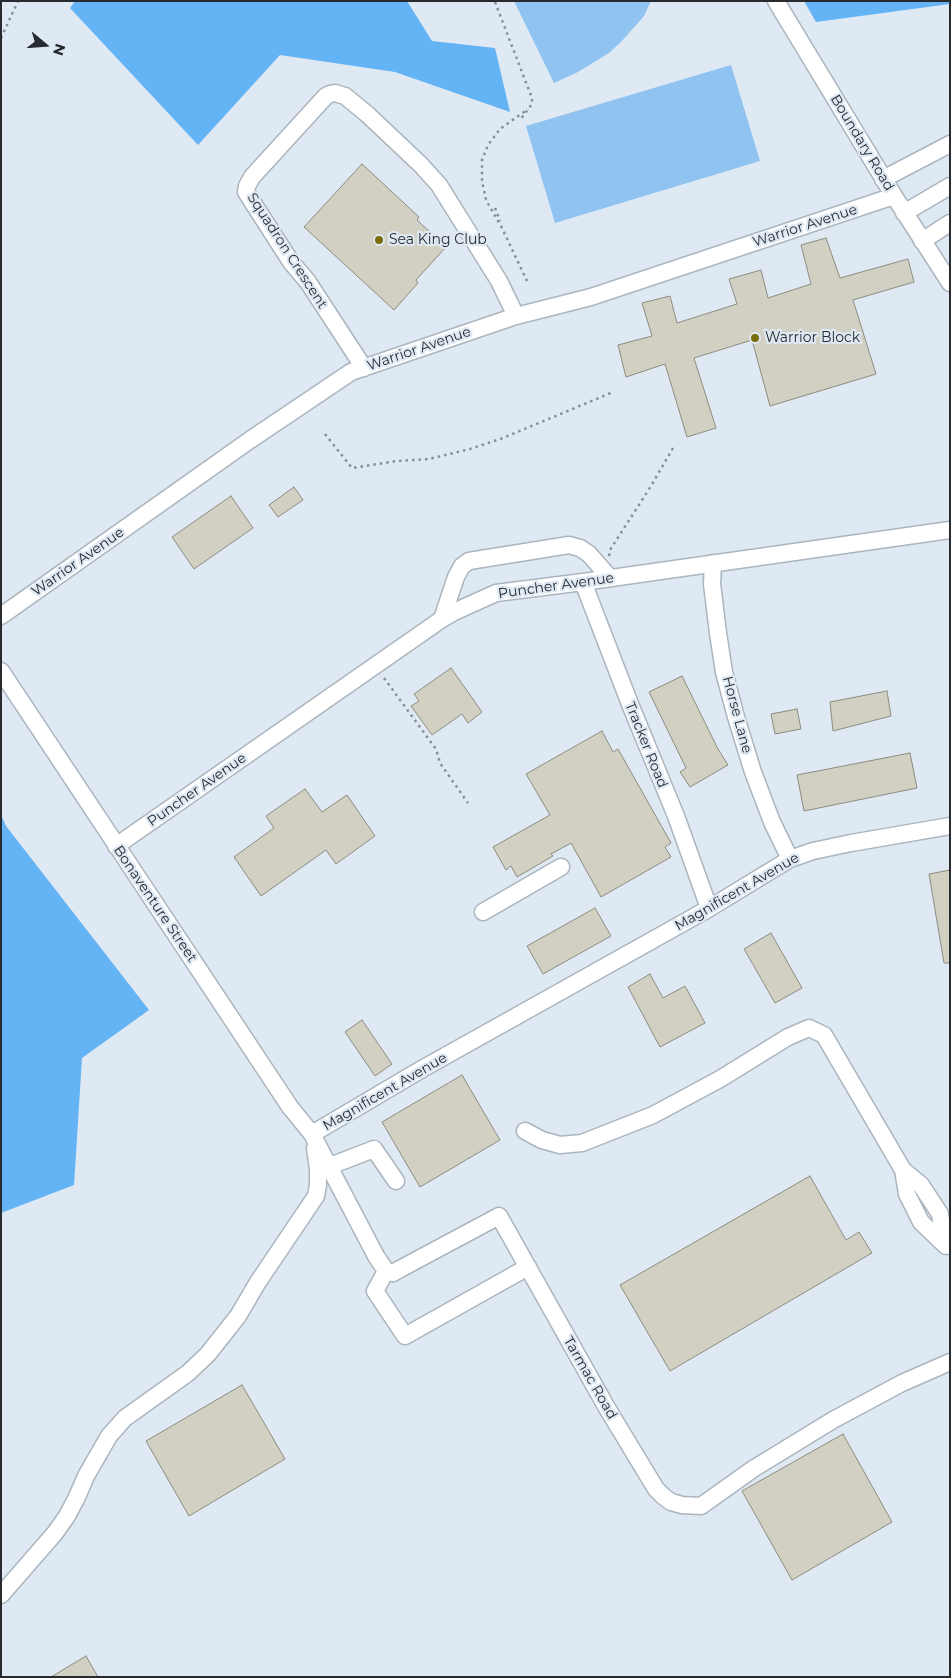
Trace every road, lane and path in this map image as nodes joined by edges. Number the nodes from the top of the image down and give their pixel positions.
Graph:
1 (18, 1) edge
2 (776, 1) edge
3 (495, 2) edge
4 (1, 38) edge
5 (528, 110) junction
6 (520, 120) dead end
7 (950, 144) edge
8 (883, 179) junction
9 (950, 186) edge
10 (894, 196) junction
11 (495, 208) dead end
12 (904, 213) junction
13 (950, 223) edge
14 (502, 228) junction
15 (922, 241) junction
16 (527, 281) dead end
17 (950, 283) edge
18 (516, 316) junction
19 (364, 368) junction
20 (613, 392) dead end
21 (325, 434) dead end
22 (673, 448) dead end
23 (950, 530) edge
24 (712, 564) junction
25 (610, 578) junction
26 (583, 582) junction
27 (1, 616) edge
28 (442, 619) junction
29 (375, 667) junction
30 (1, 671) edge
31 (468, 803) dead end
32 (950, 826) edge
33 (116, 846) junction
34 (790, 858) junction
35 (560, 867) dead end
36 (709, 908) junction
37 (483, 912) dead end
38 (525, 1132) dead end
39 (312, 1134) junction
40 (330, 1166) junction
41 (396, 1181) dead end
42 (947, 1249) edge
43 (528, 1267) junction
44 (386, 1271) junction
45 (950, 1362) edge
46 (1, 1595) edge

1 - 4 path
2 - 8 street, Boundary Road
3 - 5 path
5 - 6 path
5 - 14 path
7 - 8 street
8 - 10 street, Boundary Road
9 - 12 street
10 - 12 street, Boundary Road
10 - 18 street, Warrior Avenue
11 - 14 path
12 - 15 street, Boundary Road
13 - 15 street
14 - 16 path
15 - 17 street, Boundary Road
18 - 19 street, Warrior Avenue
18 - 19 street, Squadron Crescent
19 - 27 street, Warrior Avenue
20 - 21 path
22 - 25 path
23 - 24 street, Puncher Avenue
24 - 25 street, Puncher Avenue
24 - 34 street, Horse Lane
25 - 26 street, Puncher Avenue
25 - 28 street
26 - 28 street, Puncher Avenue
26 - 36 street, Tracker Road
28 - 29 street, Puncher Avenue
29 - 31 path
29 - 33 street, Puncher Avenue
30 - 33 street, Bonaventure Street
32 - 34 street, Magnificent Avenue
33 - 39 street, Bonaventure Street
34 - 36 street, Magnificent Avenue
35 - 37 street
36 - 39 street, Magnificent Avenue
38 - 42 street
39 - 40 street
39 - 46 street, Magnificent Avenue
40 - 41 street
40 - 44 street
43 - 44 street, Tarmac Road
43 - 44 street
43 - 45 street, Tarmac Road

